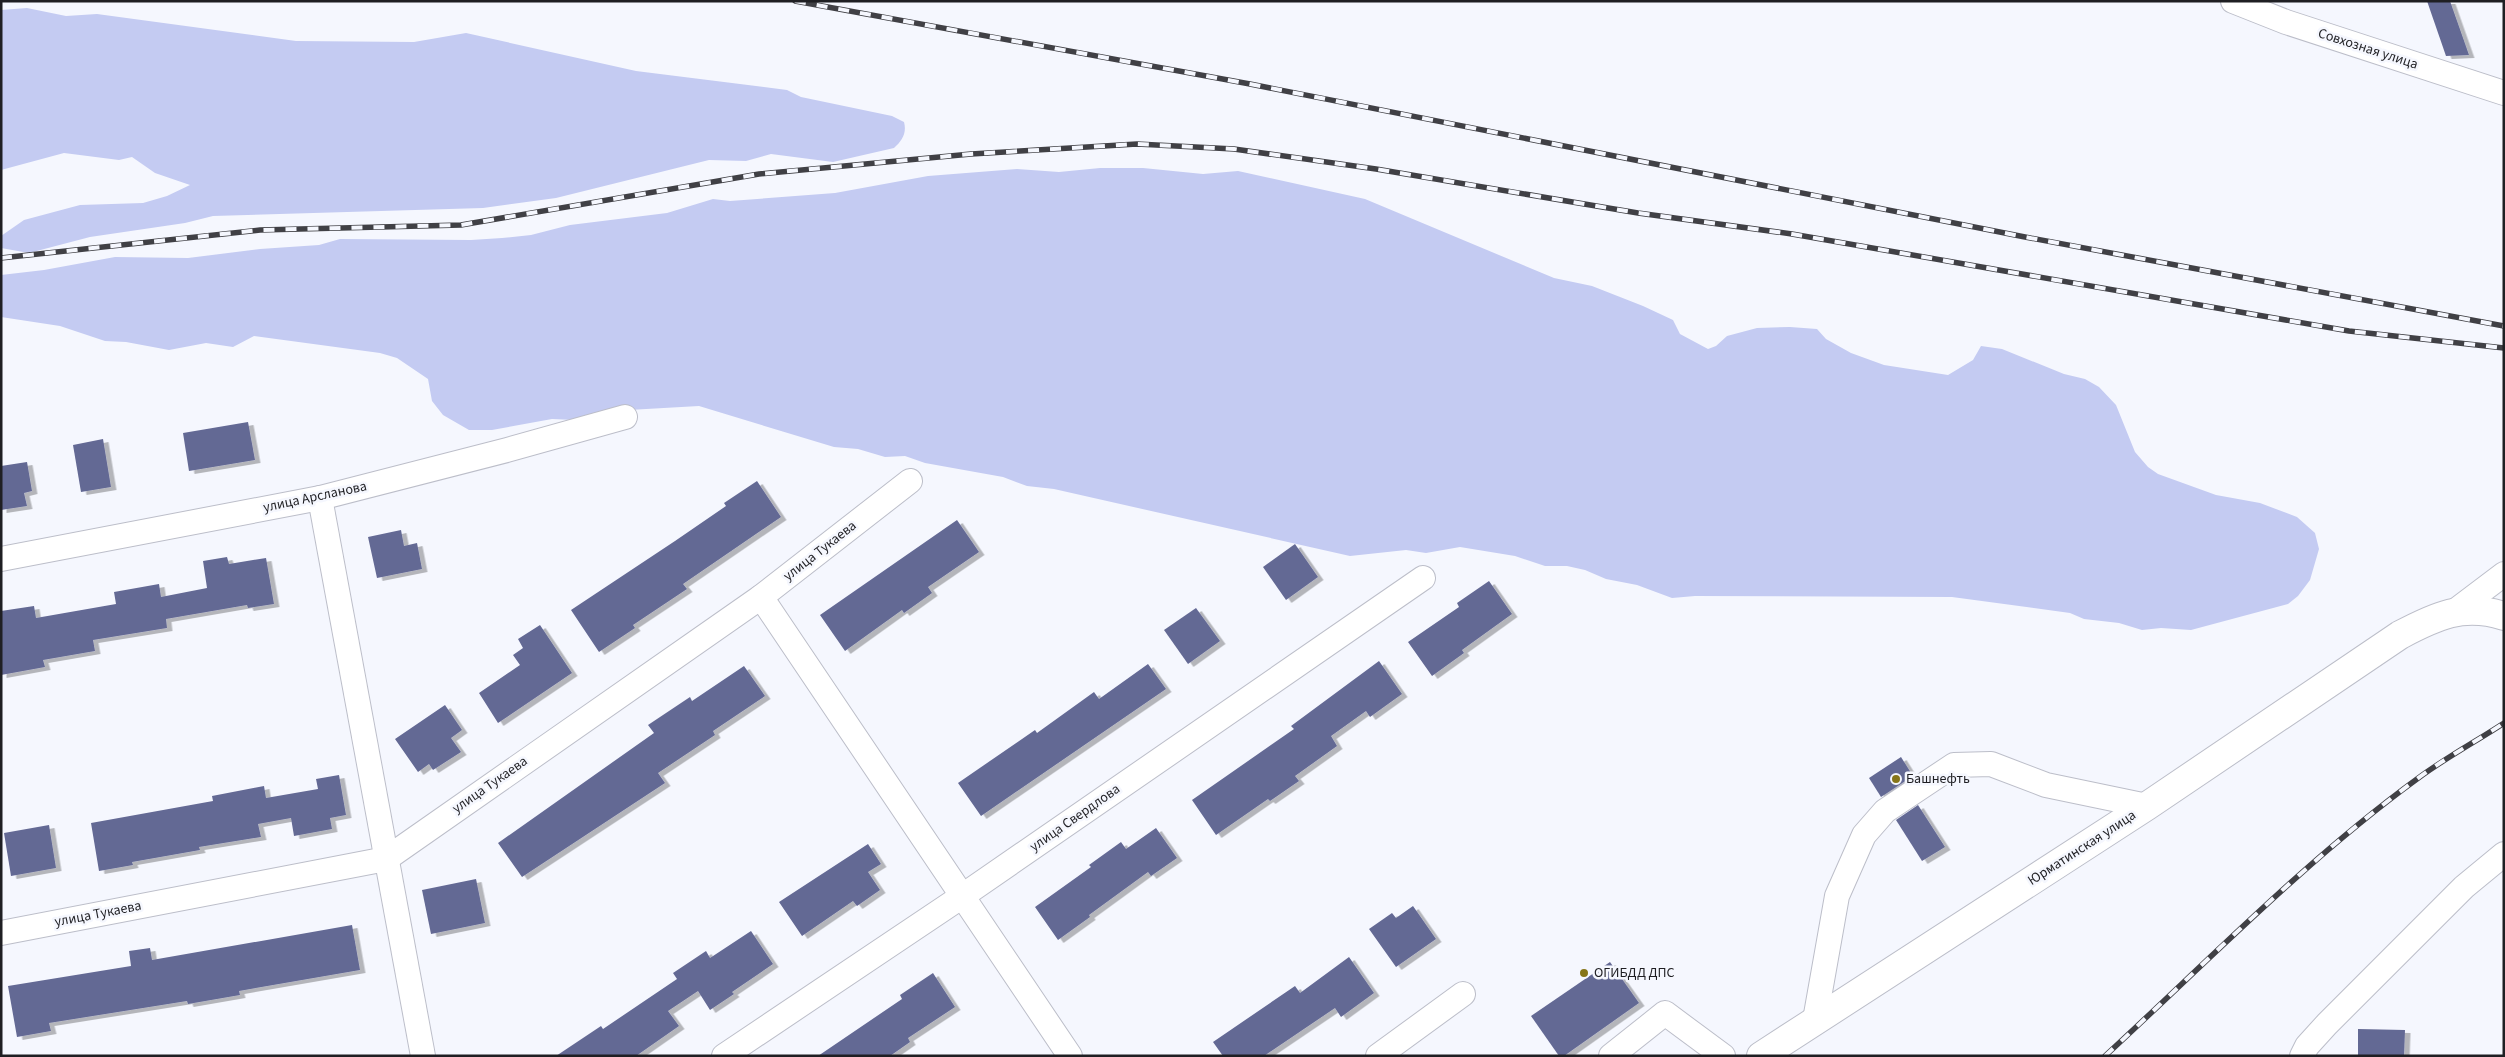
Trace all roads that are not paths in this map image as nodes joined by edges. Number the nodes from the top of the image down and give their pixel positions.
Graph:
1 (2233, 1) edge
2 (2504, 93) edge
3 (625, 417) dead end
4 (910, 482) dead end
5 (320, 498) junction
6 (1, 559) edge
7 (2504, 574) edge
8 (1423, 578) dead end
9 (761, 597) junction
10 (2455, 611) junction
11 (2504, 616) edge
12 (2147, 806) junction
13 (2504, 854) edge
14 (386, 858) junction
15 (961, 896) junction
16 (1, 933) edge
17 (1463, 994) dead end
18 (1815, 1020) junction
19 (423, 1056) edge
20 (724, 1056) edge
21 (1070, 1056) edge
22 (1378, 1056) edge
23 (1610, 1056) edge
24 (1723, 1056) edge
25 (1761, 1056) edge
26 (2302, 1056) edge

1 - 2 street, Совхозная улица
3 - 5 street, улица Арсланова
4 - 9 street, улица Тукаева
5 - 6 street, улица Арсланова
5 - 14 street
7 - 10 street
8 - 15 street, улица Свердлова
9 - 14 street, улица Тукаева
9 - 15 street
10 - 11 main road, Юрматинская улица
10 - 12 main road, Юрматинская улица
12 - 18 main road, Юрматинская улица
12 - 18 street
13 - 26 street
14 - 16 street, улица Тукаева
14 - 19 street
15 - 20 street, улица Свердлова
15 - 21 street
17 - 22 street
18 - 25 main road, Юрматинская улица
23 - 24 street

